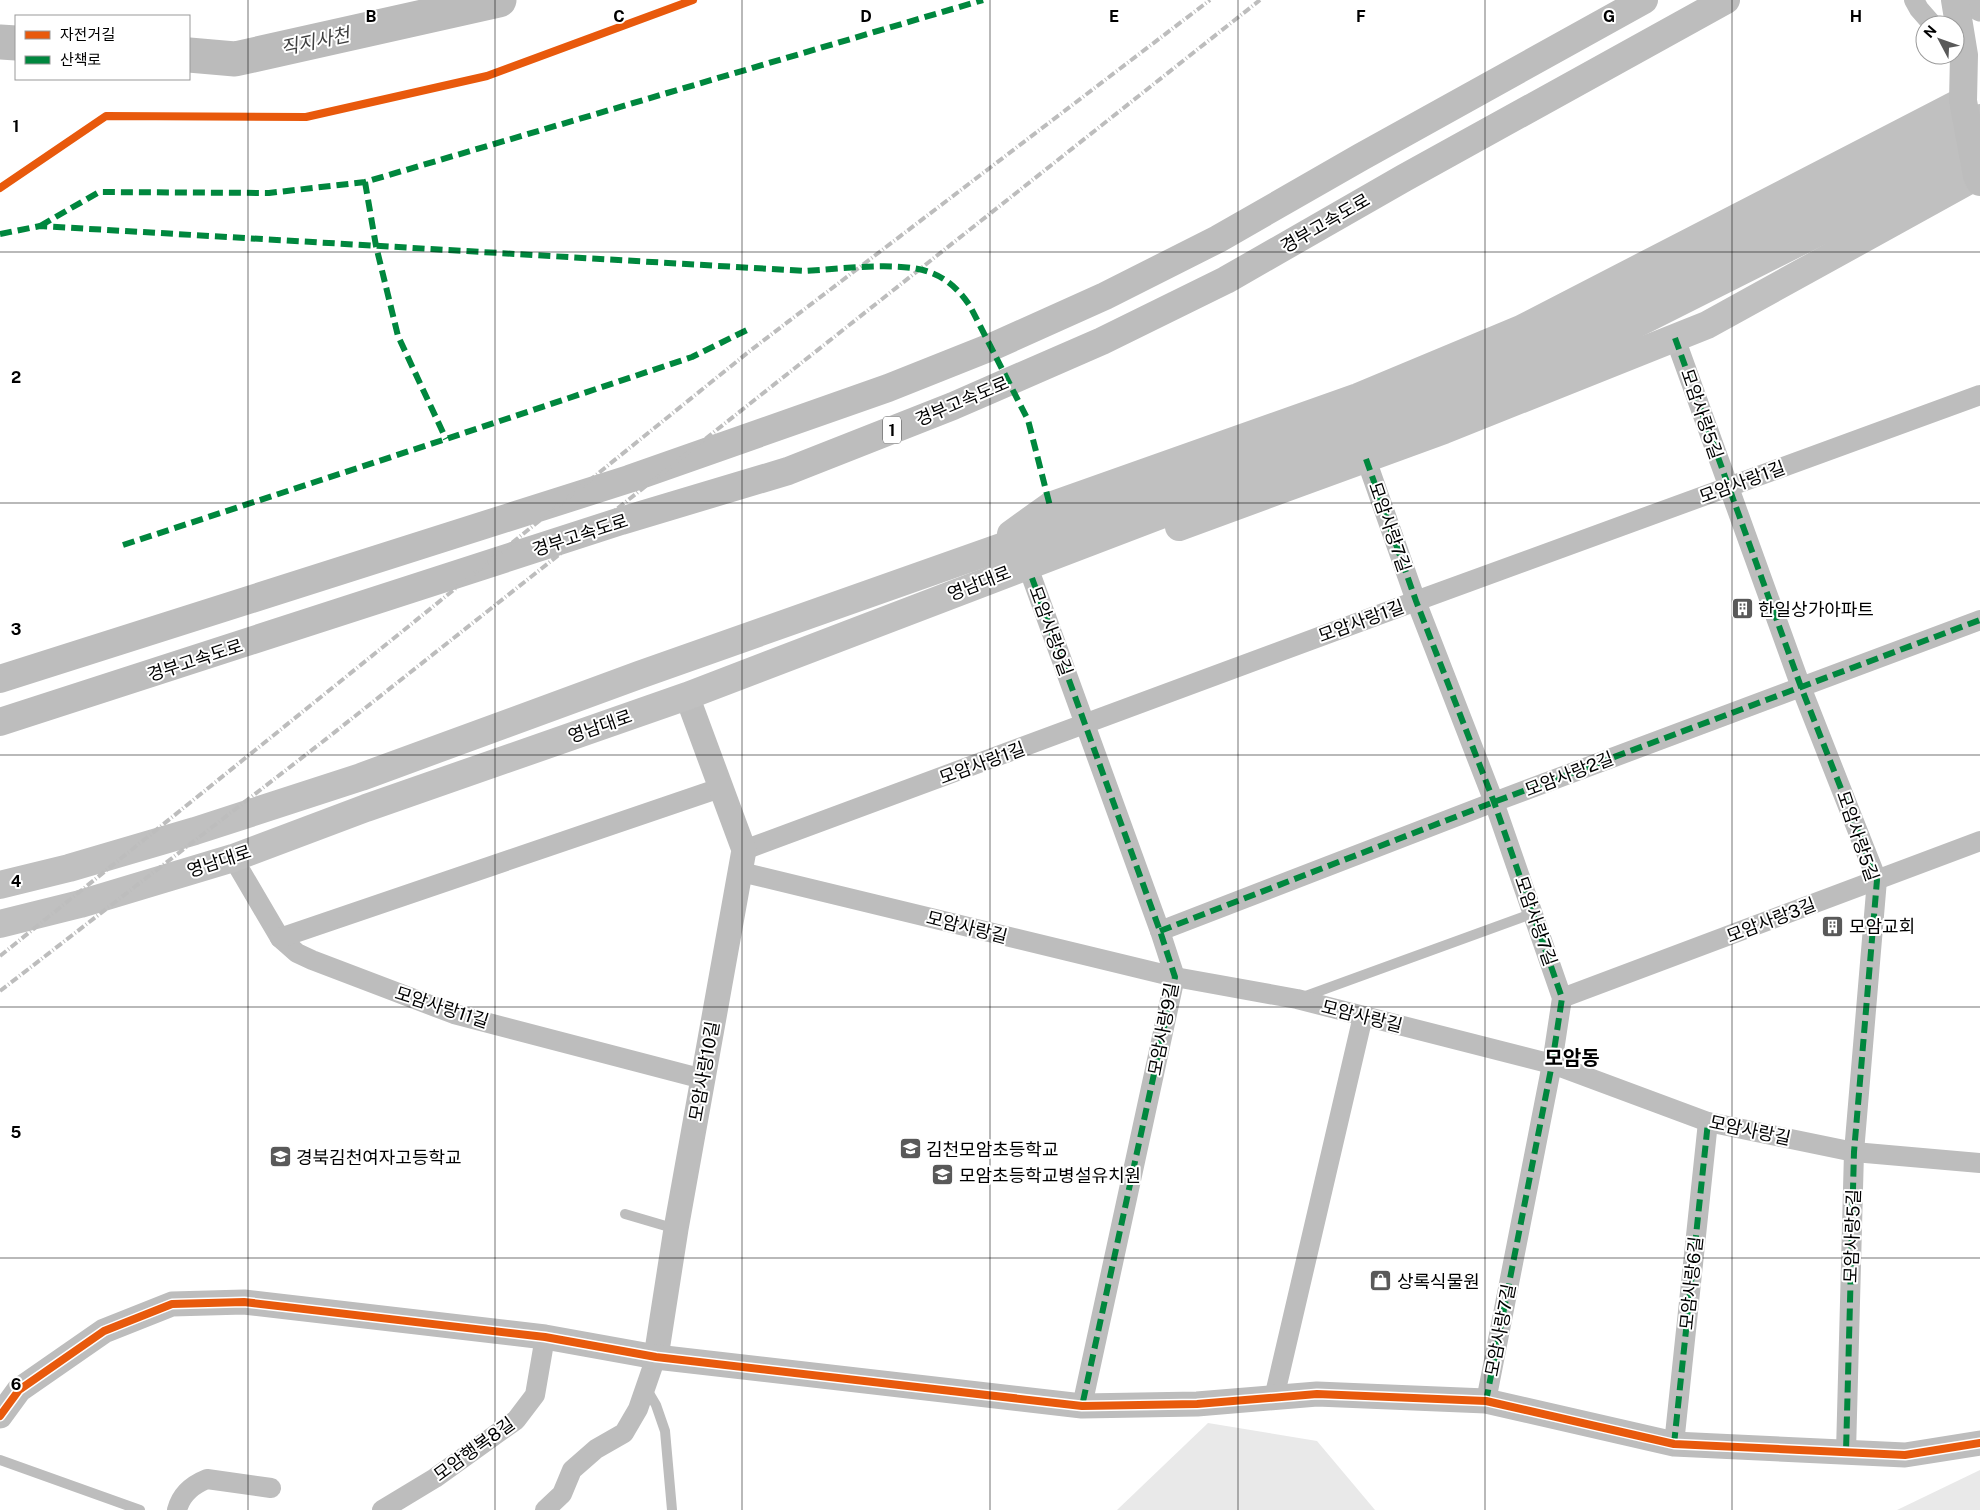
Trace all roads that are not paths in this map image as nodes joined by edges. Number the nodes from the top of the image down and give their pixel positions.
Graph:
1 (1644, 0) edge
2 (1726, 0) edge
3 (1914, 0) edge
4 (1955, 0) edge
5 (1975, 0) edge
6 (1980, 9) edge
7 (1924, 15) edge
8 (1956, 15) edge
9 (1964, 65) edge
10 (1974, 104) edge
11 (1980, 146) edge
12 (1979, 178) edge
13 (1675, 338) junction
14 (1980, 395) edge
15 (1366, 459) junction
16 (1728, 488) junction
17 (1189, 492) junction
18 (985, 553) junction
19 (1032, 578) junction
20 (986, 580) junction
21 (1416, 601) junction
22 (1980, 620) edge
23 (0, 679) edge
24 (1801, 687) junction
25 (687, 696) junction
26 (0, 722) edge
27 (1085, 725) junction
28 (720, 788) junction
29 (1494, 802) junction
30 (1980, 841) edge
31 (232, 858) junction
32 (743, 861) junction
33 (1877, 880) junction
34 (0, 885) edge
35 (1534, 912) junction
36 (0, 924) edge
37 (1160, 931) junction
38 (280, 938) junction
39 (1175, 977) junction
40 (1562, 998) junction
41 (1297, 999) junction
42 (1363, 1016) junction
43 (1552, 1064) junction
44 (703, 1079) junction
45 (1708, 1122) junction
46 (1854, 1152) junction
47 (1980, 1163) edge
48 (624, 1214) dead end
49 (676, 1229) junction
50 (545, 1337) junction
51 (656, 1357) junction
52 (646, 1388) junction
53 (1274, 1398) junction
54 (1486, 1401) junction
55 (1082, 1406) junction
56 (0, 1416) edge
57 (1674, 1444) junction
58 (1980, 1444) edge
59 (1846, 1452) junction
60 (0, 1460) edge
61 (271, 1488) dead end
62 (557, 1506) edge
63 (140, 1510) edge
64 (177, 1510) edge
65 (382, 1510) edge
66 (672, 1510) edge

1 - 23 main road, 1
2 - 26 main road, 경부고속도로 / 1
3 - 7 street
4 - 8 main road
5 - 6 street
9 - 10 main road
10 - 12 main road
10 - 17 main road
10 - 18 main road
11 - 17 main road
12 - 13 main road
13 - 15 main road
13 - 16 street, 모암사랑5길
14 - 16 street, 모암사랑1길
15 - 19 main road
15 - 21 street, 모암사랑7길
16 - 21 street, 모암사랑1길
16 - 24 street, 모암사랑5길
17 - 18 main road, 영남대로
17 - 20 main road, 영남대로
18 - 34 main road, 영남대로
19 - 20 main road
19 - 27 street, 모암사랑9길
20 - 25 main road, 영남대로
21 - 27 street, 모암사랑1길
21 - 29 street, 모암사랑7길
22 - 24 street, 모암사랑2길
24 - 29 street, 모암사랑2길
24 - 33 street, 모암사랑5길
25 - 28 street
25 - 31 main road, 영남대로
27 - 32 street, 모암사랑1길
27 - 37 street, 모암사랑9길
28 - 32 street
28 - 38 street
29 - 35 street, 모암사랑7길
29 - 37 street, 모암사랑2길
30 - 33 street, 모암사랑3길
31 - 36 main road, 영남대로
31 - 38 street, 모암사랑11길
32 - 39 street, 모암사랑길
32 - 44 street, 모암사랑10길
33 - 40 street, 모암사랑3길
33 - 46 street, 모암사랑5길
35 - 40 street, 모암사랑7길
35 - 41 lane
37 - 39 street, 모암사랑9길
38 - 44 street, 모암사랑11길
39 - 41 street, 모암사랑길
39 - 55 street, 모암사랑9길
40 - 43 street, 모암사랑7길
41 - 42 street, 모암사랑길
42 - 43 street, 모암사랑길
42 - 53 street
43 - 45 street, 모암사랑길
43 - 54 street, 모암사랑7길
44 - 49 street, 모암사랑10길
45 - 46 street, 모암사랑길
45 - 57 street, 모암사랑6길
46 - 47 street, 모암사랑길
46 - 59 street, 모암사랑5길
48 - 49 lane
49 - 51 street, 모암사랑10길
50 - 51 street
50 - 56 street
50 - 65 street, 모암행복8길
51 - 52 street
51 - 55 street
52 - 62 street
52 - 66 lane
53 - 54 street
53 - 55 street
54 - 57 street
57 - 59 street
58 - 59 street
60 - 63 lane
61 - 64 street

